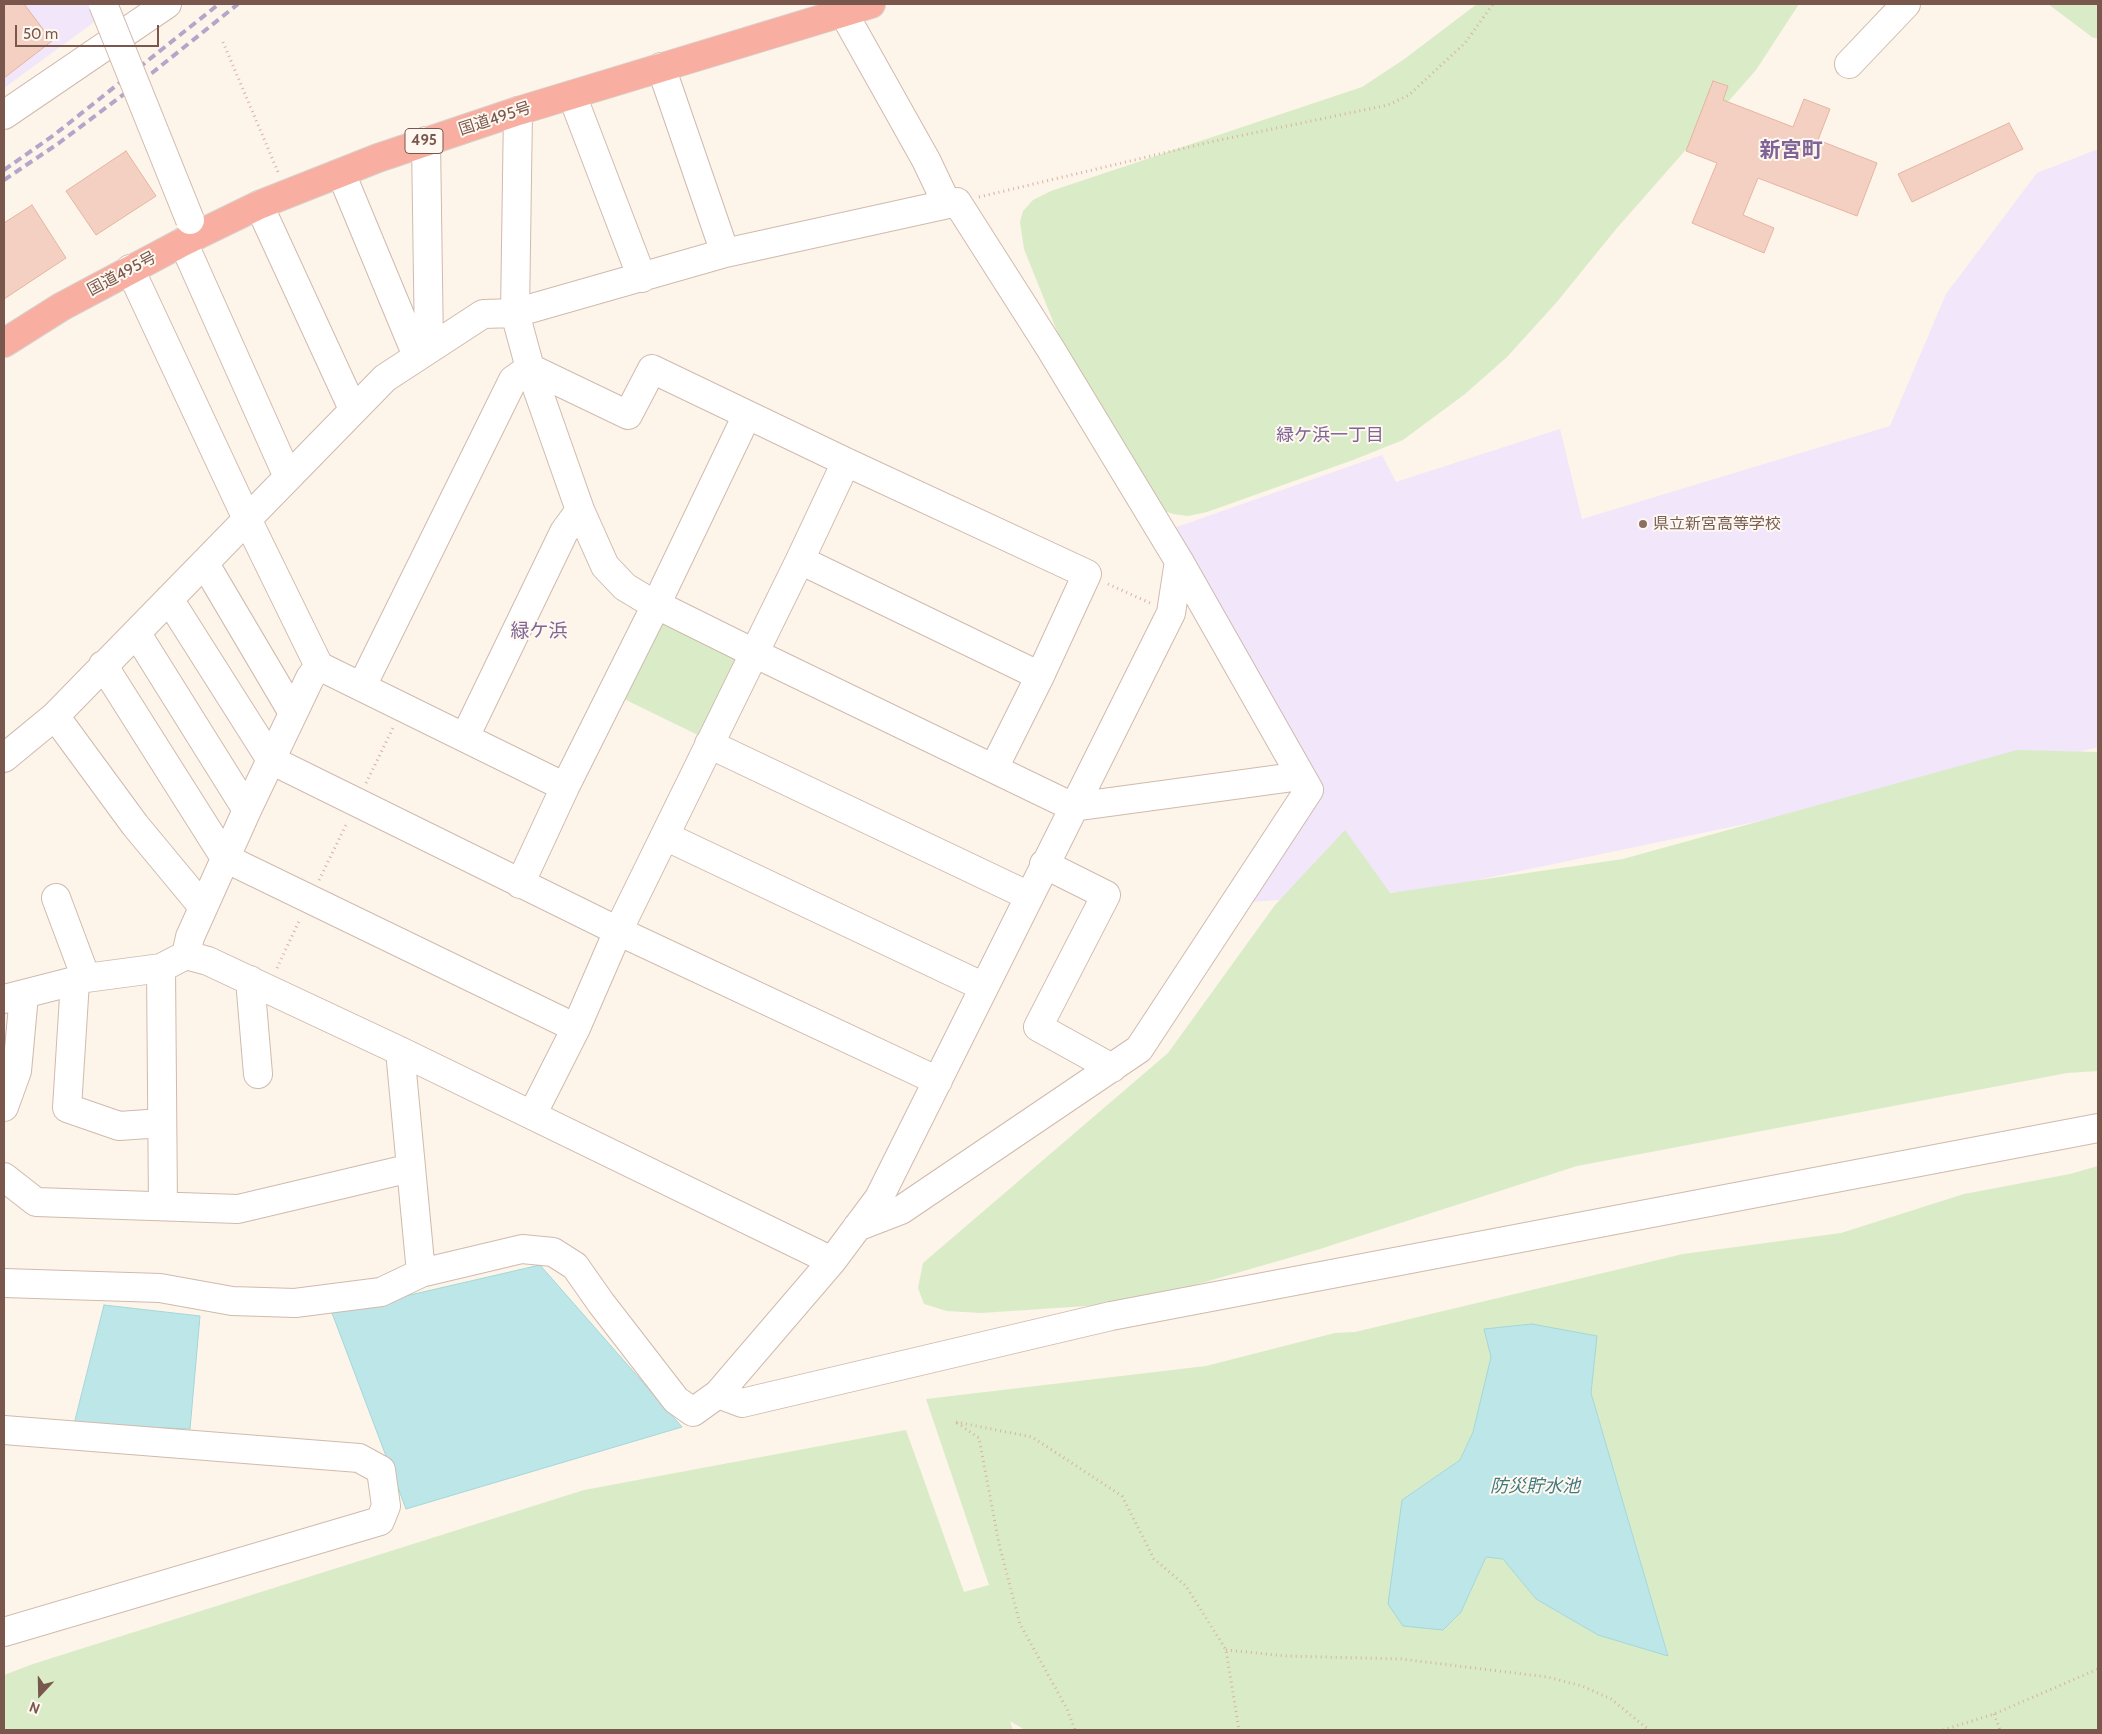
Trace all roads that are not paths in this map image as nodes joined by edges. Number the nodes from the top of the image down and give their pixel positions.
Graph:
1 (103, 4) edge
2 (167, 4) edge
3 (871, 4) edge
4 (1906, 4) edge
5 (844, 12) junction
6 (134, 13) edge
7 (1849, 64) dead end
8 (661, 67) junction
9 (572, 95) junction
10 (518, 112) junction
11 (4, 116) edge
12 (426, 141) junction
13 (341, 172) junction
14 (952, 203) junction
15 (259, 205) junction
16 (186, 231) junction
17 (725, 253) junction
18 (130, 268) junction
19 (642, 278) junction
20 (515, 313) junction
21 (4, 344) edge
22 (423, 352) junction
23 (530, 368) junction
24 (353, 408) junction
25 (747, 415) junction
26 (846, 462) junction
27 (288, 478) junction
28 (580, 510) junction
29 (247, 519) junction
30 (800, 560) junction
31 (1179, 561) junction
32 (205, 564) junction
33 (169, 599) junction
34 (656, 605) junction
35 (136, 634) junction
36 (754, 653) junction
37 (104, 665) junction
38 (319, 666) junction
39 (1040, 676) junction
40 (362, 686) junction
41 (293, 713) junction
42 (55, 716) junction
43 (465, 737) junction
44 (709, 744) junction
45 (4, 758) edge
46 (271, 760) junction
47 (994, 768) junction
48 (1301, 776) junction
49 (565, 787) junction
50 (1073, 807) junction
51 (247, 810) junction
52 (665, 836) junction
53 (225, 858) junction
54 (1044, 864) junction
55 (520, 884) junction
56 (1029, 896) junction
57 (56, 898) dead end
58 (203, 907) junction
59 (618, 932) junction
60 (186, 955) junction
61 (161, 968) junction
62 (80, 979) junction
63 (258, 984) junction
64 (984, 987) junction
65 (14, 997) edge
66 (576, 1028) junction
67 (400, 1052) junction
68 (1112, 1068) junction
69 (258, 1074) dead end
70 (938, 1081) junction
71 (4, 1107) edge
72 (532, 1115) junction
73 (162, 1123) junction
74 (2098, 1128) edge
75 (411, 1168) junction
76 (4, 1177) edge
77 (163, 1206) junction
78 (857, 1227) junction
79 (832, 1261) junction
80 (421, 1272) junction
81 (4, 1282) edge
82 (718, 1394) junction
83 (4, 1430) edge
84 (4, 1632) edge

1 - 16 street, bridge
2 - 6 street
3 - 5 highway, 国道495号 / 495
4 - 7 street
5 - 8 highway, 国道495号 / 495
5 - 14 street
6 - 11 street
8 - 9 highway, 国道495号 / 495
8 - 17 street
9 - 10 highway, 国道495号 / 495
9 - 19 street
10 - 12 highway, 国道495号 / 495
10 - 20 street
12 - 13 highway, 国道495号 / 495
12 - 22 street
13 - 15 highway, 国道495号 / 495
13 - 22 street
14 - 17 street
14 - 31 street
15 - 16 highway, 国道495号 / 495
15 - 24 street
16 - 18 highway, 国道495号 / 495
16 - 27 street
17 - 19 street
18 - 21 highway, 国道495号 / 495
18 - 29 street
19 - 20 street
20 - 22 street
20 - 23 street
22 - 24 street
23 - 25 street
23 - 28 street
23 - 40 street
24 - 27 street
25 - 26 street
25 - 34 street
26 - 30 street
26 - 39 street
27 - 29 street
28 - 34 street
28 - 43 street
29 - 32 street
29 - 38 street
30 - 36 street
30 - 39 street
31 - 48 street
31 - 50 street
32 - 33 street
32 - 41 street
33 - 35 street
33 - 46 street
34 - 36 street
34 - 49 street
35 - 37 street
35 - 51 street
36 - 44 street
36 - 47 street
37 - 42 street
37 - 53 street
38 - 40 street
38 - 41 street
39 - 47 street
40 - 43 street
41 - 46 street
42 - 45 street
42 - 58 street
43 - 49 street
44 - 52 street
44 - 56 street
46 - 51 street
46 - 55 street
47 - 50 street
48 - 50 street
48 - 68 street
49 - 55 street
50 - 54 street
51 - 53 street
52 - 59 street
52 - 64 street
53 - 58 street
53 - 66 street
54 - 56 street
54 - 68 street
55 - 59 street
56 - 64 street
57 - 62 street
58 - 60 street
59 - 66 street
59 - 70 street
60 - 61 street
60 - 63 street
61 - 62 street
61 - 73 street
62 - 65 street
62 - 73 street
63 - 67 street
63 - 69 street
64 - 70 street
65 - 71 street
66 - 72 street
67 - 72 street
67 - 75 street
68 - 78 street
70 - 78 street
72 - 79 street
73 - 77 street
74 - 82 street
75 - 77 street
75 - 80 street
76 - 77 street
78 - 79 street
79 - 82 street
80 - 81 street
80 - 82 street
83 - 84 street

